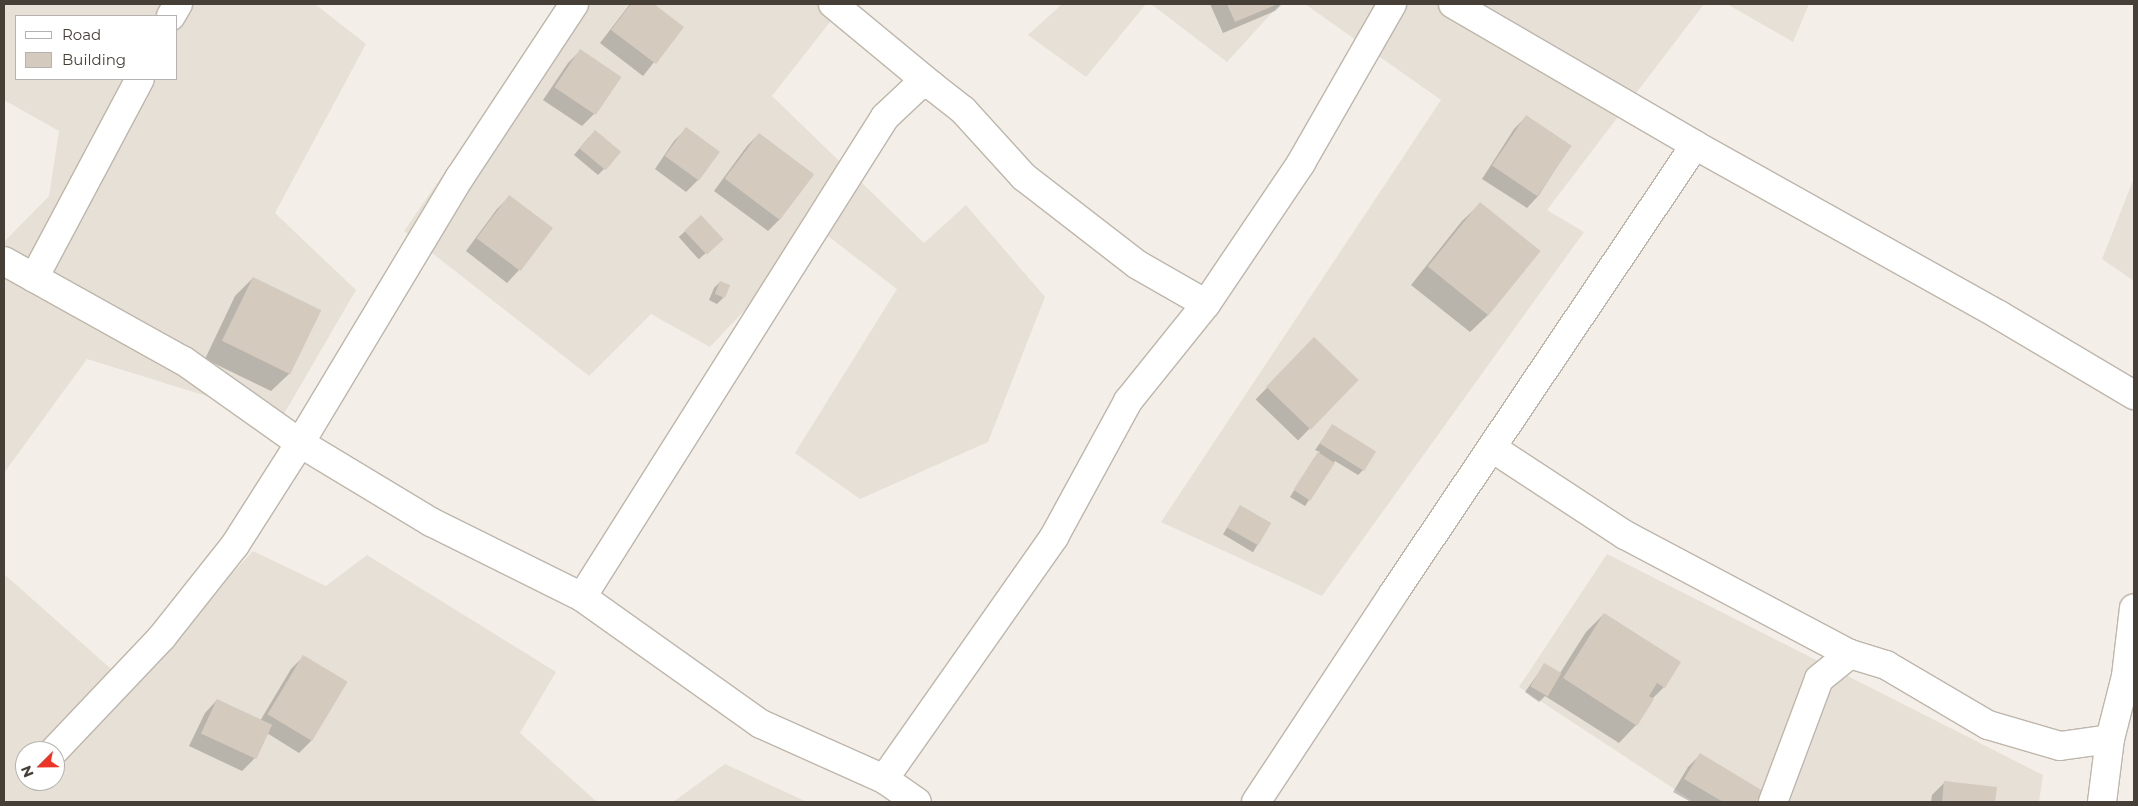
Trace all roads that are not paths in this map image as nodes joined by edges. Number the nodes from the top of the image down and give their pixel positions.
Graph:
1 (574, 4) edge
2 (833, 4) edge
3 (1392, 4) edge
4 (1453, 4) edge
5 (139, 80) edge
6 (931, 85) junction
7 (1695, 145) junction
8 (4, 261) edge
9 (34, 278) junction
10 (1206, 304) junction
11 (2134, 395) edge
12 (300, 443) junction
13 (1492, 448) junction
14 (582, 597) junction
15 (2134, 608) edge
16 (1850, 654) junction
17 (2110, 739) junction
18 (63, 741) edge
19 (898, 793) edge
20 (1256, 802) edge
21 (1773, 802) edge
22 (2102, 802) edge

1 - 12 street
2 - 6 street
3 - 10 street
4 - 7 street
5 - 9 street
6 - 10 street
6 - 14 street
7 - 11 street
7 - 13 street
8 - 9 street
9 - 12 street
10 - 19 street
12 - 14 street
12 - 18 street
13 - 16 street
13 - 20 street
14 - 19 street
15 - 17 street
16 - 17 street
16 - 21 street
17 - 22 street

